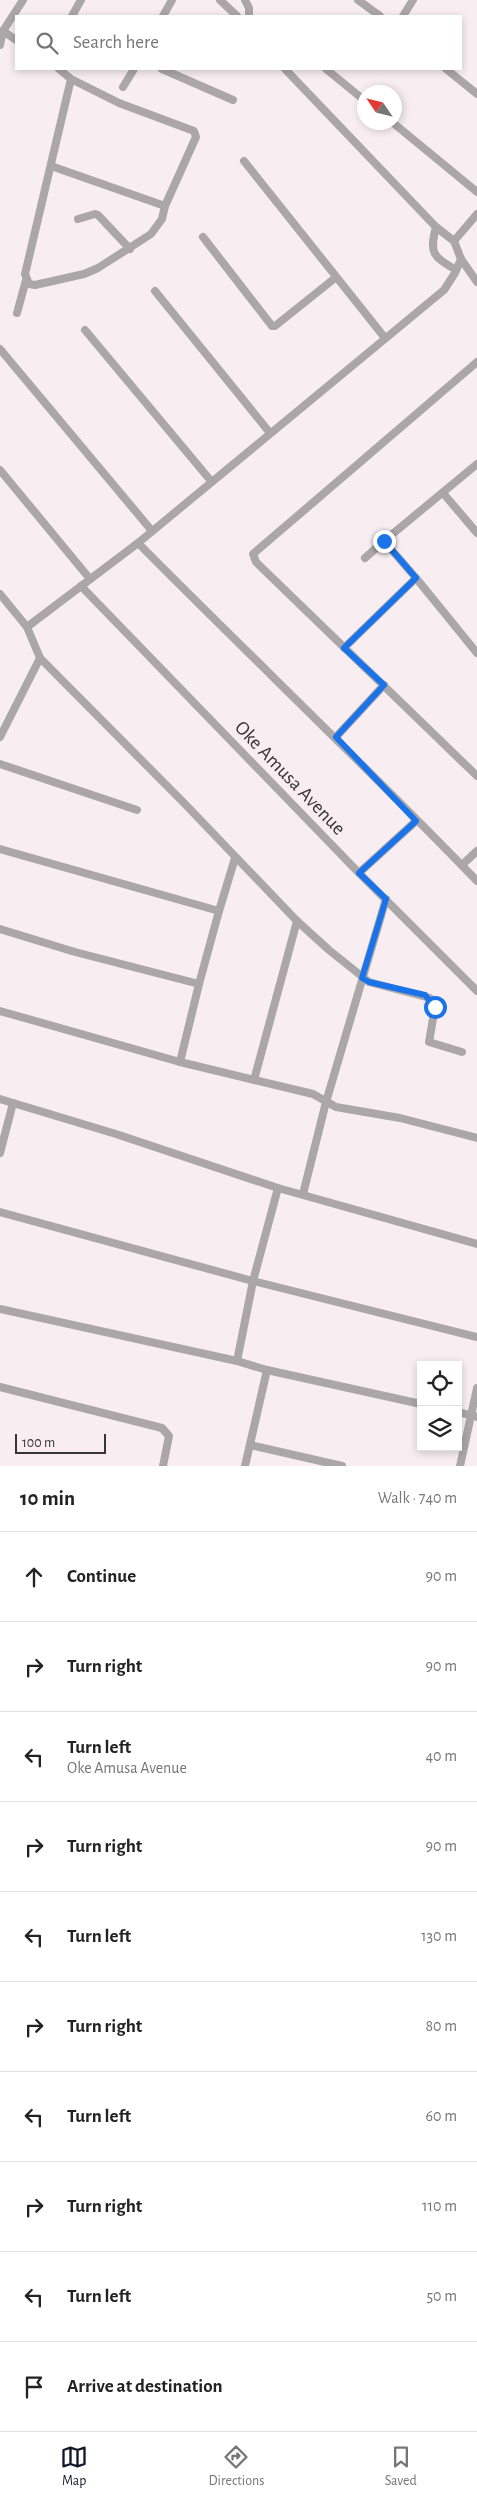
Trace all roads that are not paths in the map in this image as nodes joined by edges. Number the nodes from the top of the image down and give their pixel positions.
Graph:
1 (23, 0) edge
2 (81, 0) edge
3 (172, 0) edge
4 (220, 0) edge
5 (245, 0) edge
6 (358, 0) edge
7 (413, 0) edge
8 (73, 15) edge
9 (164, 15) edge
10 (236, 15) edge
11 (249, 15) edge
12 (379, 15) edge
13 (404, 15) edge
14 (3, 32) junction
15 (15, 39) edge
16 (0, 45) edge
17 (60, 70) edge
18 (133, 70) edge
19 (164, 70) edge
20 (286, 70) edge
21 (327, 70) edge
22 (447, 70) edge
23 (71, 79) junction
24 (123, 87) dead end
25 (357, 94) edge
26 (477, 94) edge
27 (233, 100) dead end
28 (402, 130) edge
29 (244, 161) dead end
30 (51, 166) junction
31 (477, 192) edge
32 (165, 206) junction
33 (477, 214) edge
34 (78, 218) dead end
35 (477, 225) edge
36 (436, 227) junction
37 (465, 228) junction
38 (203, 237) dead end
39 (454, 240) junction
40 (130, 249) junction
41 (461, 259) junction
42 (456, 270) junction
43 (335, 278) junction
44 (26, 280) junction
45 (477, 282) edge
46 (155, 291) dead end
47 (18, 313) dead end
48 (85, 330) dead end
49 (385, 338) junction
50 (0, 348) edge
51 (477, 362) edge
52 (270, 433) junction
53 (477, 464) edge
54 (0, 470) edge
55 (210, 481) junction
56 (444, 493) junction
57 (152, 531) junction
58 (477, 533) edge
59 (384, 541) junction
60 (138, 543) junction
61 (365, 558) dead end
62 (416, 578) junction
63 (90, 579) junction
64 (81, 586) junction
65 (0, 594) edge
66 (26, 627) junction
67 (344, 648) junction
68 (477, 653) edge
69 (40, 658) junction
70 (384, 685) junction
71 (0, 736) edge
72 (336, 737) junction
73 (0, 764) edge
74 (477, 776) edge
75 (137, 810) dead end
76 (416, 821) junction
77 (0, 849) edge
78 (477, 851) edge
79 (235, 858) junction
80 (462, 865) junction
81 (359, 873) junction
82 (477, 881) edge
83 (386, 899) junction
84 (220, 911) junction
85 (297, 921) junction
86 (0, 929) edge
87 (362, 978) junction
88 (199, 984) junction
89 (477, 990) edge
90 (0, 1011) edge
91 (462, 1052) dead end
92 (180, 1062) junction
93 (254, 1080) junction
94 (0, 1099) edge
95 (326, 1102) junction
96 (13, 1103) junction
97 (477, 1138) edge
98 (0, 1153) edge
99 (278, 1188) junction
100 (303, 1194) junction
101 (0, 1212) edge
102 (477, 1244) edge
103 (253, 1280) junction
104 (0, 1309) edge
105 (477, 1337) edge
106 (237, 1361) junction
107 (267, 1370) junction
108 (0, 1387) edge
109 (477, 1388) edge
110 (417, 1403) edge
111 (473, 1416) edge
112 (250, 1445) junction
113 (163, 1466) edge
114 (245, 1466) edge
115 (342, 1466) edge
116 (460, 1466) edge

1 - 14 street
2 - 8 street
3 - 9 street
4 - 10 street
5 - 11 street
6 - 12 street
7 - 13 street
14 - 15 street
14 - 16 street
17 - 23 street
18 - 24 street
19 - 27 street
20 - 36 street
21 - 25 street
22 - 26 street
23 - 30 street
23 - 32 street
28 - 31 street
29 - 43 street
30 - 32 street
30 - 44 street
32 - 40 street
33 - 37 street
34 - 40 street
35 - 37 street
36 - 39 street
36 - 42 street
37 - 39 street
38 - 43 street
39 - 41 street
40 - 44 street
41 - 42 street
41 - 45 street
42 - 49 street
43 - 49 street
44 - 47 street
46 - 52 street
48 - 55 street
49 - 52 street
50 - 57 street
51 - 67 street
52 - 55 street
53 - 56 street
54 - 63 street
55 - 57 street
56 - 58 street
56 - 59 street
57 - 60 street
59 - 61 street
59 - 62 street
60 - 63 street
60 - 72 street
62 - 67 street
62 - 68 street
63 - 64 street
64 - 66 street
64 - 81 street, Oke Amusa Avenue
65 - 66 street
66 - 69 street
67 - 70 street
69 - 71 street
69 - 79 street
70 - 72 street
70 - 74 street
72 - 76 street
73 - 75 street
76 - 80 street
76 - 81 street
77 - 84 street
78 - 80 street
79 - 84 street
79 - 85 street
80 - 82 street
81 - 83 street, Oke Amusa Avenue
83 - 87 street
83 - 89 street, Oke Amusa Avenue
84 - 88 street
85 - 87 street
85 - 93 street
86 - 88 street
87 - 91 street
87 - 95 street
88 - 92 street
90 - 92 street
92 - 93 street
93 - 95 street
94 - 96 street
95 - 97 street
95 - 100 street
96 - 98 street
96 - 99 street
99 - 100 street
99 - 103 street
100 - 102 street
101 - 103 street
103 - 105 street
103 - 106 street
104 - 106 street
106 - 107 street
107 - 110 street
107 - 112 street
108 - 113 street
109 - 111 street
111 - 116 street
112 - 114 street
112 - 115 street

